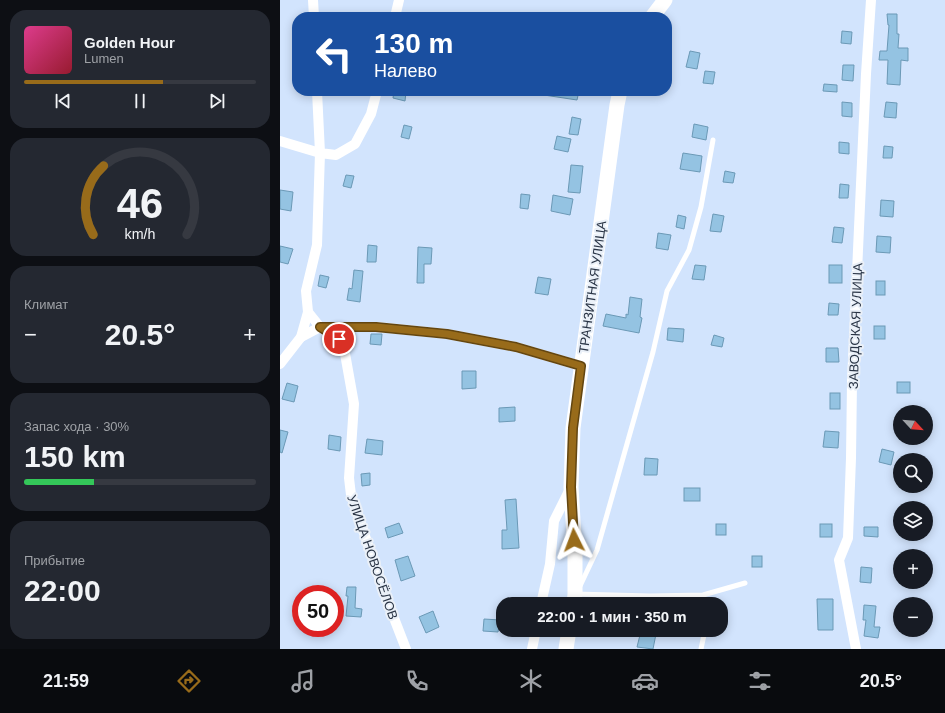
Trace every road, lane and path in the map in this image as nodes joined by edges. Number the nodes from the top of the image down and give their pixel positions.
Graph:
1 (313, 0) edge
2 (400, 0) edge
3 (665, 0) edge
4 (871, 0) edge
5 (314, 12) edge
6 (396, 12) edge
7 (656, 12) edge
8 (317, 96) edge
9 (376, 96) edge
10 (619, 96) edge
11 (713, 140) dead end
12 (280, 141) edge
13 (320, 153) junction
14 (308, 312) junction
15 (320, 327) junction
16 (301, 337) junction
17 (280, 364) edge
18 (581, 366) junction
19 (571, 487) junction
20 (745, 583) dead end
21 (650, 596) junction
22 (543, 597) edge
23 (575, 597) edge
24 (576, 597) edge
25 (625, 597) edge
26 (653, 597) edge
27 (535, 637) edge
28 (568, 637) edge
29 (704, 637) edge
30 (406, 649) edge
31 (532, 649) edge
32 (566, 649) edge
33 (701, 649) edge
34 (856, 649) edge

1 - 5 street
2 - 6 street
3 - 7 main road
4 - 34 street, ЗАВОДСКАЯ УЛИЦА
8 - 13 street
9 - 13 street
10 - 18 main road, ТРАНЗИТНАЯ УЛИЦА
11 - 24 lane
12 - 13 street
13 - 14 street
14 - 15 street, УЛИЦА НОВОСЁЛОВ
14 - 16 street
15 - 16 street
15 - 18 street
15 - 30 street, УЛИЦА НОВОСЁЛОВ
16 - 17 street
18 - 19 main road, ТРАНЗИТНАЯ УЛИЦА
19 - 22 street
19 - 23 main road, ТРАНЗИТНАЯ УЛИЦА
20 - 21 lane
21 - 25 lane
21 - 26 lane
27 - 31 street
28 - 32 main road
29 - 33 lane

